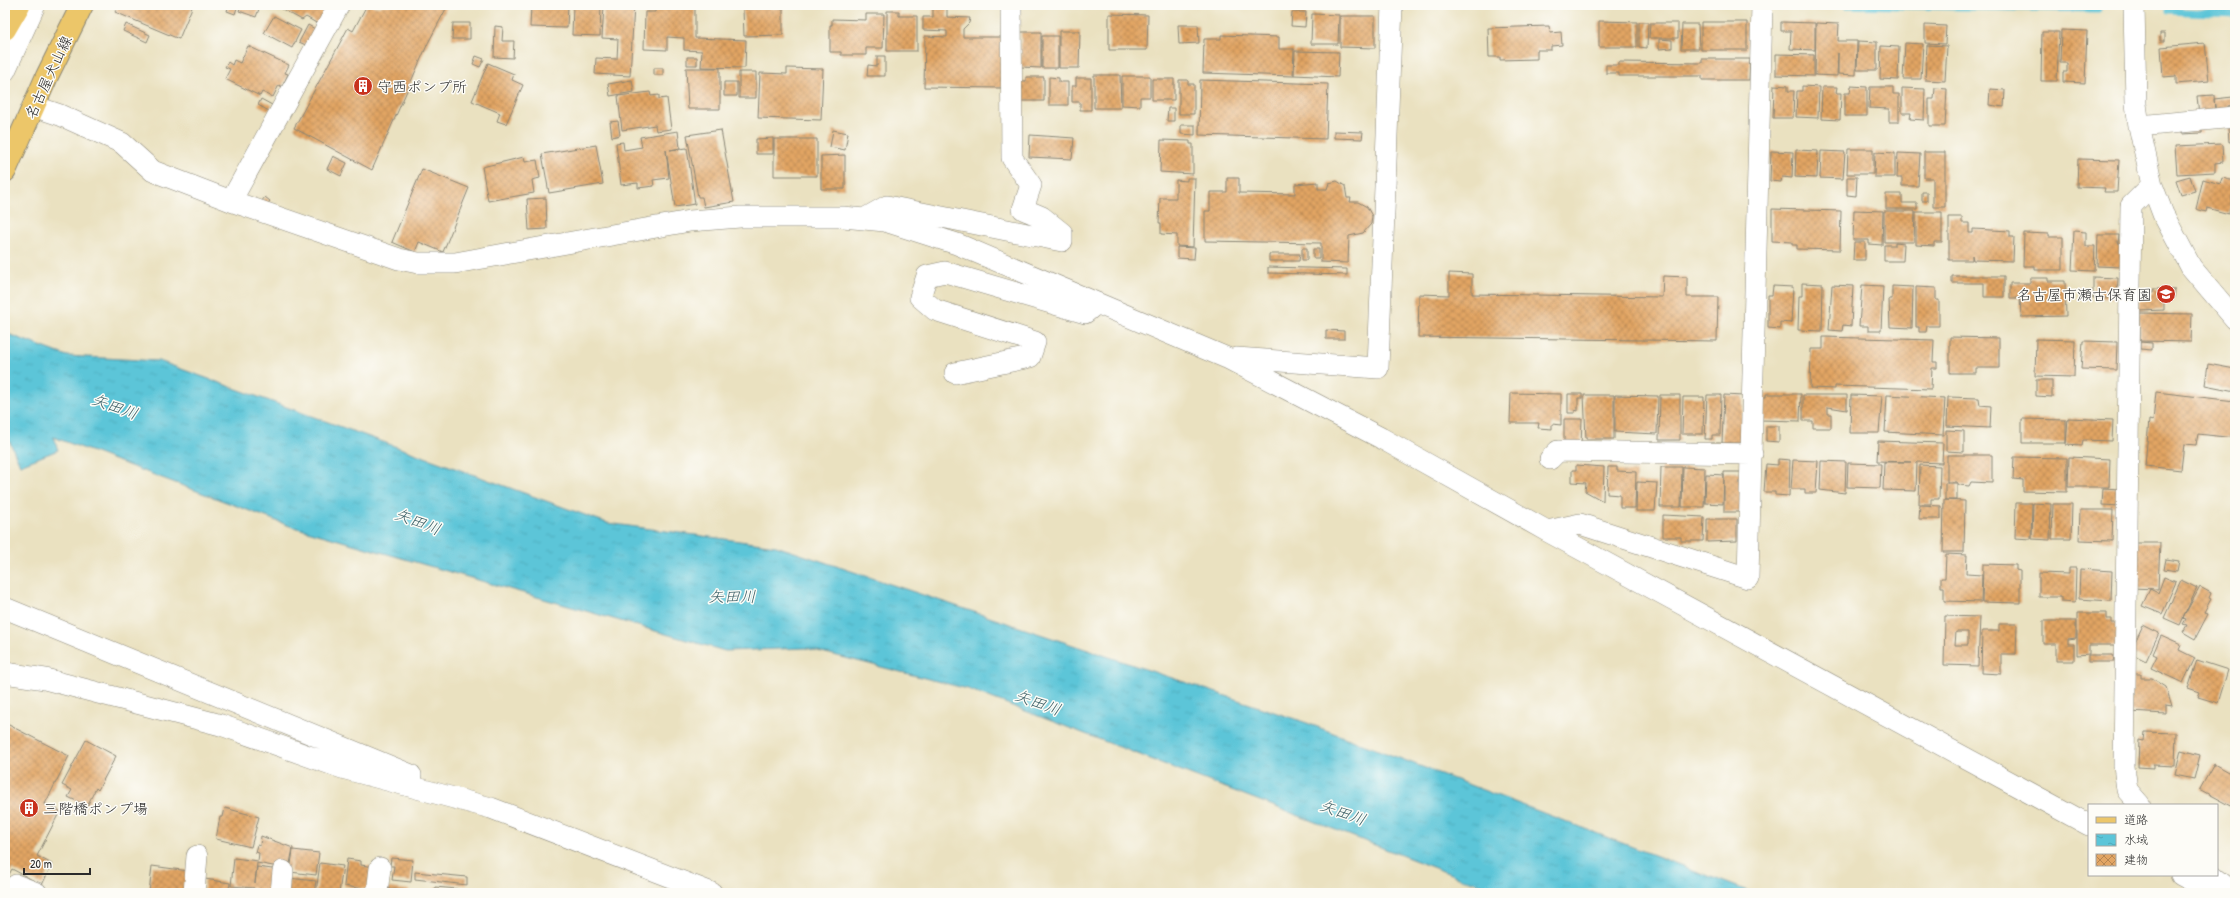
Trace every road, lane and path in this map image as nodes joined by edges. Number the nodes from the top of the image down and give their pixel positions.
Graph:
1 (19, 5) edge
2 (35, 5) edge
3 (82, 5) edge
4 (339, 5) edge
5 (1011, 5) edge
6 (1392, 5) edge
7 (2134, 5) edge
8 (1762, 7) edge
9 (5, 29) edge
10 (5, 71) edge
11 (31, 111) junction
12 (2235, 116) edge
13 (2139, 126) junction
14 (5, 171) edge
15 (2152, 185) junction
16 (231, 201) junction
17 (864, 219) junction
18 (1096, 302) junction
19 (2235, 319) edge
20 (1227, 358) junction
21 (955, 373) dead end
22 (1752, 454) junction
23 (1550, 459) dead end
24 (1547, 531) junction
25 (5, 608) edge
26 (5, 673) edge
27 (2139, 804) edge
28 (491, 808) junction
29 (2088, 824) edge
30 (197, 856) dead end
31 (380, 868) dead end
32 (282, 871) dead end
33 (2183, 876) edge
34 (2211, 876) edge
35 (12, 893) edge
36 (37, 893) edge
37 (194, 893) edge
38 (281, 893) edge
39 (378, 893) edge
40 (712, 893) edge
41 (2215, 893) edge
42 (2233, 893) edge

1 - 9 main road
2 - 10 street
3 - 11 main road, 名古屋犬山線
4 - 16 street
5 - 17 street
6 - 20 street
7 - 13 street
8 - 22 street
11 - 14 main road, 名古屋犬山線
11 - 16 street
12 - 13 street
13 - 15 street
15 - 19 street
15 - 27 street
16 - 17 street
17 - 18 street
18 - 20 street
18 - 21 street
20 - 24 street
22 - 23 street
22 - 24 street
24 - 29 street
25 - 28 street
26 - 28 street
28 - 40 street
30 - 37 street
31 - 39 street
32 - 38 street
33 - 41 street
34 - 42 street
35 - 36 street

